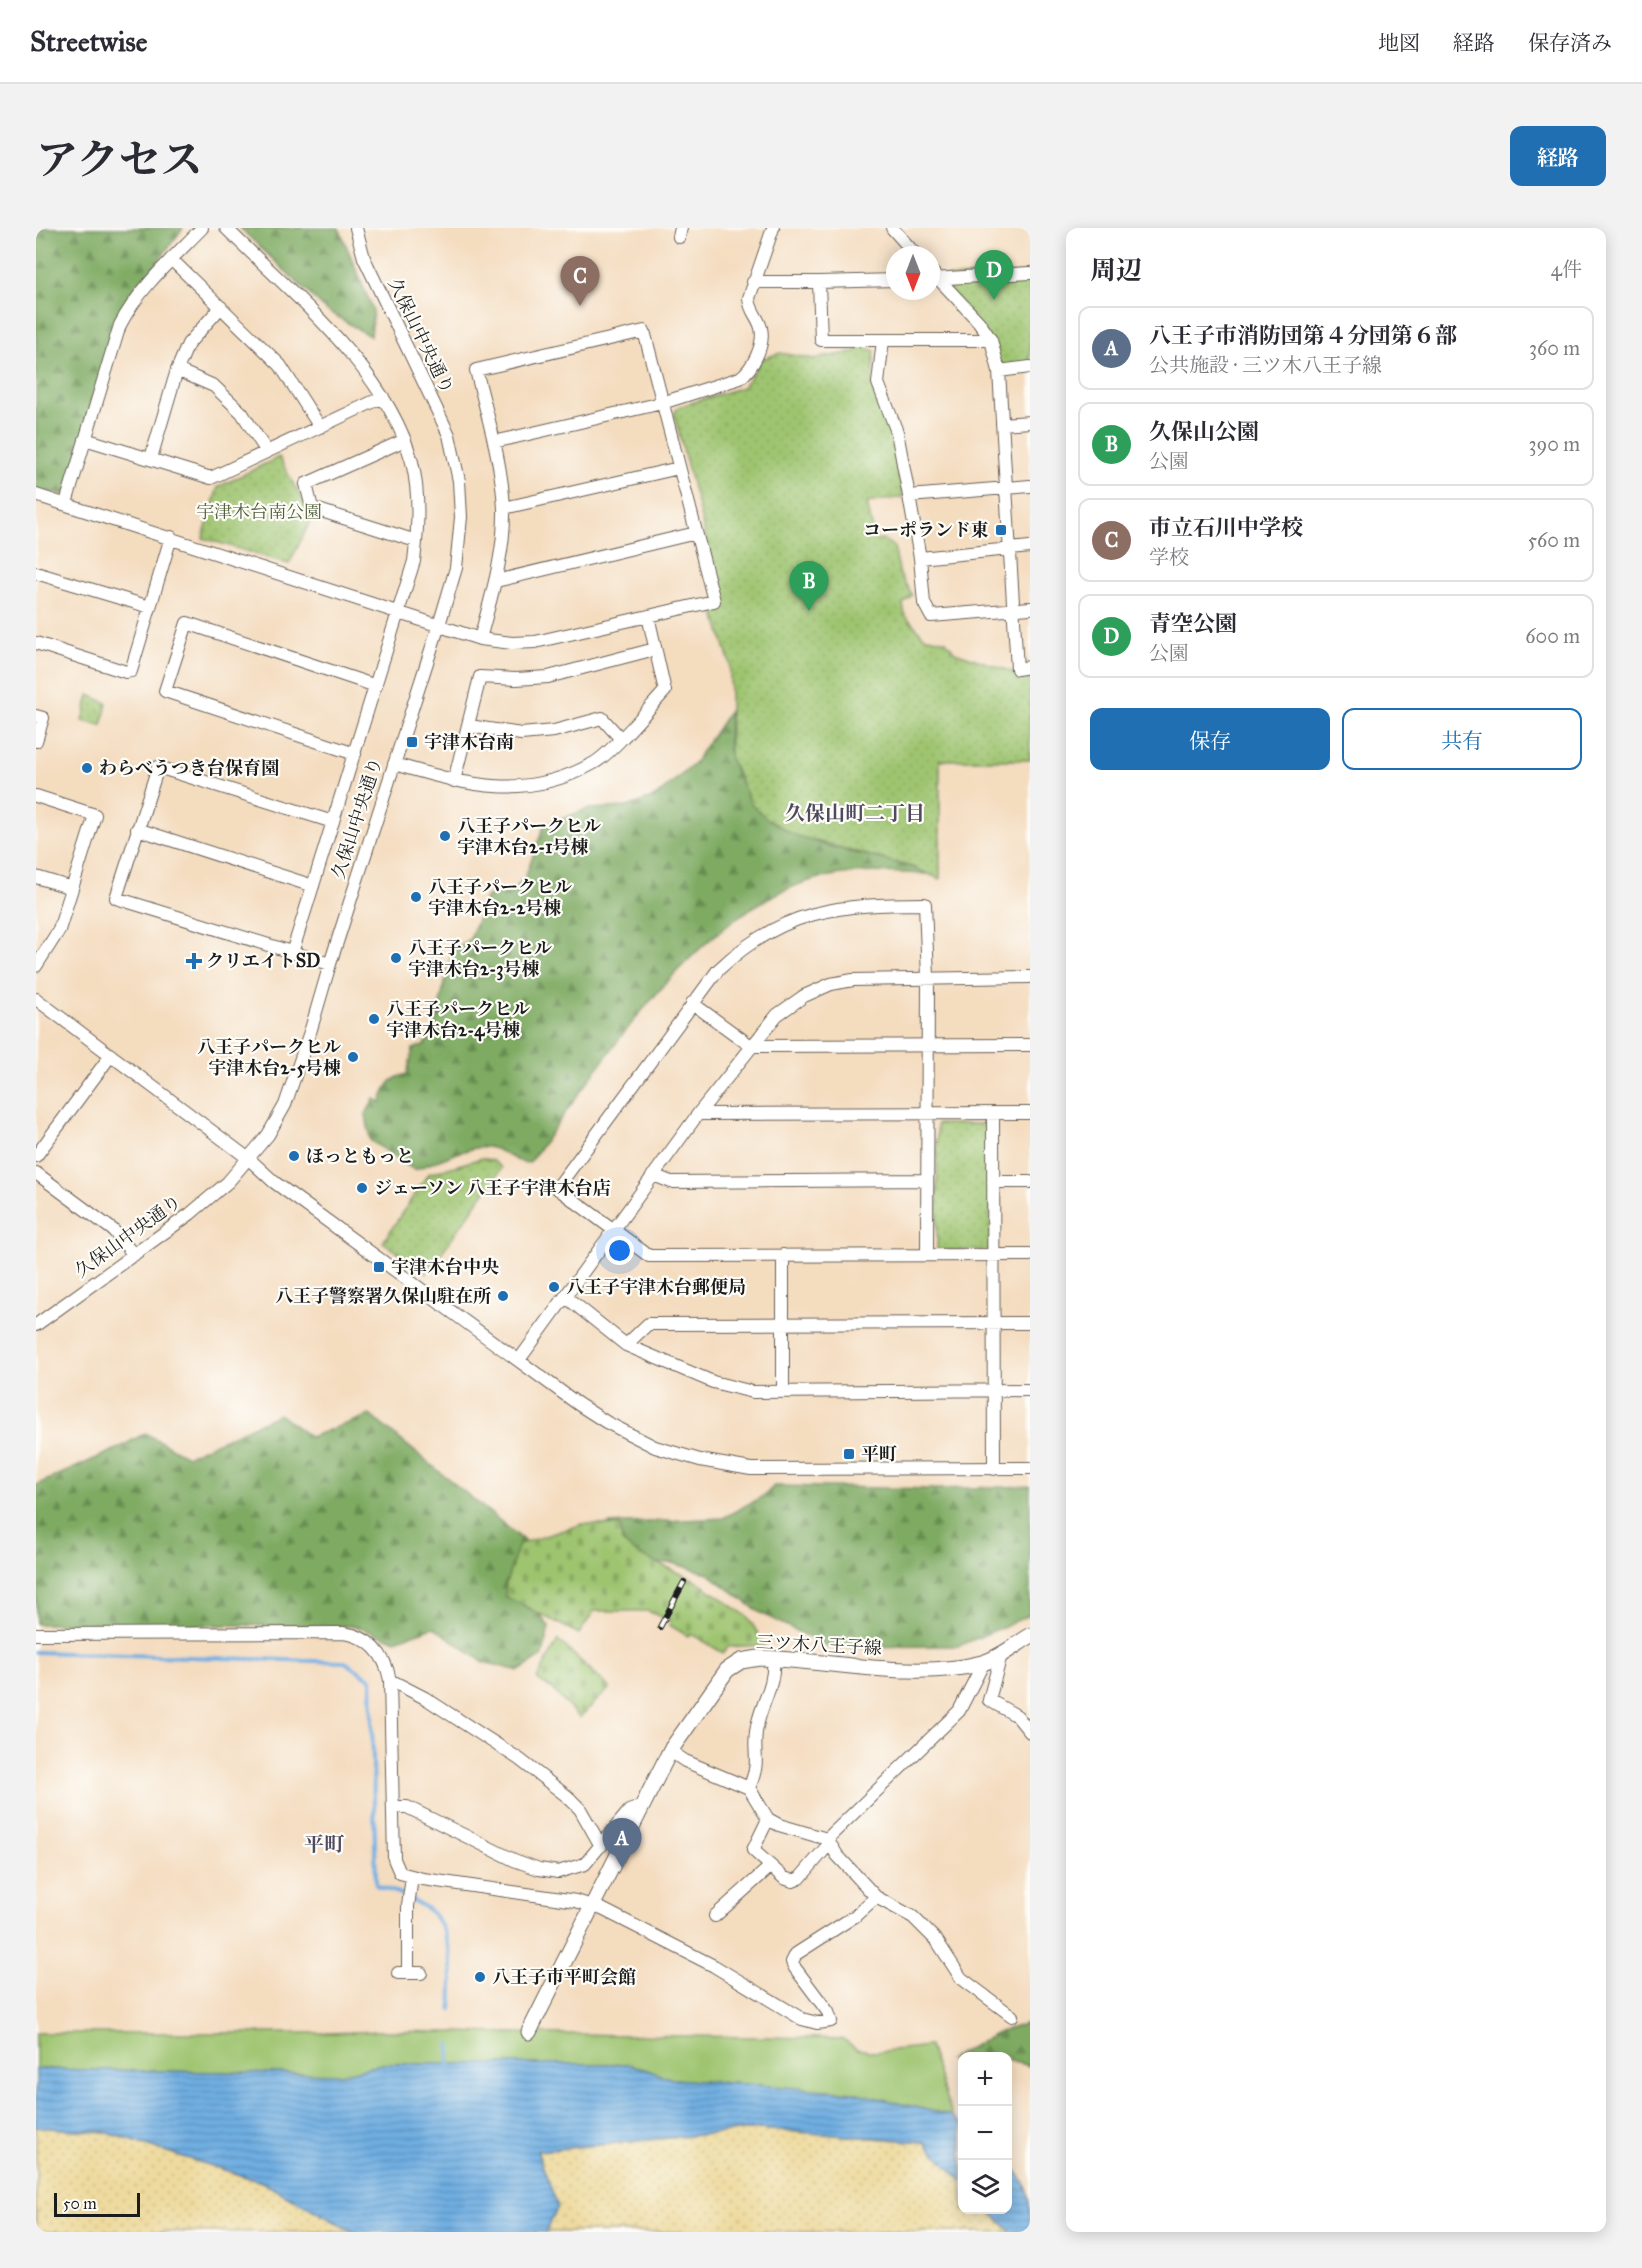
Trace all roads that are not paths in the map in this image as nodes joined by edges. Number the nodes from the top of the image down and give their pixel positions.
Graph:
1 (202, 228) edge
2 (226, 228) edge
3 (356, 228) edge
4 (773, 228) edge
5 (892, 228) edge
6 (908, 246) edge
7 (171, 259) junction
8 (1030, 273) edge
9 (940, 276) edge
10 (886, 280) edge
11 (753, 282) junction
12 (819, 282) junction
13 (940, 283) edge
14 (221, 307) junction
15 (883, 340) junction
16 (990, 340) junction
17 (1030, 368) edge
18 (177, 370) junction
19 (999, 371) junction
20 (383, 398) junction
21 (662, 404) junction
22 (1030, 422) edge
23 (1002, 424) junction
24 (320, 427) junction
25 (85, 439) junction
26 (405, 440) junction
27 (494, 442) junction
28 (267, 452) junction
29 (151, 458) junction
30 (679, 468) junction
31 (1030, 486) edge
32 (1006, 488) junction
33 (36, 495) edge
34 (909, 496) junction
35 (66, 503) junction
36 (504, 508) junction
37 (696, 533) junction
38 (171, 537) junction
39 (416, 541) junction
40 (1030, 547) edge
41 (1010, 549) junction
42 (920, 558) junction
43 (36, 573) edge
44 (496, 581) junction
45 (150, 607) junction
46 (1030, 608) edge
47 (1013, 609) junction
48 (400, 612) junction
49 (648, 616) junction
50 (439, 625) junction
51 (480, 639) junction
52 (36, 644) edge
53 (655, 649) junction
54 (1030, 667) edge
55 (376, 686) junction
56 (36, 716) edge
57 (469, 726) junction
58 (620, 738) junction
59 (36, 741) edge
60 (355, 754) junction
61 (394, 764) junction
62 (454, 781) junction
63 (36, 796) edge
64 (333, 822) junction
65 (137, 829) junction
66 (36, 877) edge
67 (313, 886) junction
68 (72, 888) junction
69 (292, 953) junction
70 (330, 964) junction
71 (36, 966) edge
72 (928, 977) junction
73 (1030, 977) edge
74 (36, 999) edge
75 (692, 1003) junction
76 (926, 1045) junction
77 (1030, 1045) edge
78 (751, 1046) junction
79 (111, 1055) junction
80 (926, 1113) junction
81 (993, 1113) junction
82 (1030, 1113) edge
83 (698, 1114) junction
84 (36, 1156) edge
85 (249, 1159) junction
86 (36, 1173) edge
87 (653, 1174) junction
88 (926, 1180) junction
89 (993, 1182) junction
90 (1030, 1182) edge
91 (615, 1232) junction
92 (993, 1254) junction
93 (134, 1255) junction
94 (783, 1255) junction
95 (927, 1255) junction
96 (1030, 1255) edge
97 (566, 1297) junction
98 (784, 1323) junction
99 (994, 1323) junction
100 (1030, 1323) edge
101 (36, 1324) edge
102 (626, 1345) junction
103 (519, 1360) junction
104 (1030, 1390) edge
105 (783, 1391) junction
106 (994, 1392) junction
107 (1030, 1468) edge
108 (994, 1469) junction
109 (36, 1634) edge
110 (1030, 1636) edge
111 (1000, 1655) junction
112 (774, 1659) junction
113 (984, 1662) junction
114 (390, 1680) junction
115 (1030, 1732) edge
116 (670, 1751) junction
117 (749, 1788) junction
118 (394, 1807) junction
119 (640, 1807) junction
120 (768, 1819) junction
121 (829, 1841) junction
122 (601, 1846) junction
123 (771, 1866) junction
124 (411, 1882) junction
125 (876, 1897) junction
126 (591, 1905) junction
127 (715, 1916) dead end
128 (421, 1973) dead end
129 (1012, 2016) dead end
130 (529, 2032) dead end

1 - 7 street
2 - 20 street
3 - 50 street, 久保山中央通り
4 - 11 street
5 - 6 street
7 - 14 street
7 - 25 street
8 - 9 street
10 - 12 street
11 - 12 street
11 - 21 street
12 - 15 street
13 - 16 street
14 - 18 street
14 - 24 street
15 - 16 street
15 - 34 street
16 - 19 street
17 - 19 street
18 - 28 street
18 - 29 street
19 - 23 street
20 - 24 street
20 - 26 street
21 - 27 street
21 - 27 street
21 - 30 street
22 - 23 street
23 - 32 street
24 - 28 street
25 - 29 street
25 - 35 street
26 - 39 street
26 - 39 street
27 - 36 street
28 - 29 street
30 - 36 street
30 - 37 street
31 - 32 street
32 - 34 street
32 - 41 street
33 - 35 street
34 - 42 street
35 - 38 street
36 - 44 street
37 - 44 street
37 - 49 street
38 - 45 street
38 - 48 street
39 - 48 street
40 - 41 street
41 - 42 street
41 - 47 street
42 - 47 street
43 - 45 street
44 - 51 street
45 - 52 street
46 - 47 street
47 - 54 street
48 - 50 street
48 - 55 street
49 - 51 street
49 - 53 street
50 - 51 street
50 - 61 street, 久保山中央通り
53 - 57 street
53 - 58 street
55 - 60 street
55 - 60 street
56 - 59 street
57 - 58 street
57 - 62 street
58 - 62 street
60 - 64 street
61 - 62 street
61 - 70 street, 久保山中央通り
63 - 68 street
64 - 65 street
64 - 67 street
65 - 67 street
65 - 69 street
66 - 68 street
67 - 69 street
68 - 71 street
69 - 70 street
70 - 85 street, 久保山中央通り
72 - 73 street
72 - 75 street
72 - 76 street
72 - 78 street
74 - 79 street
75 - 78 street
75 - 91 street
76 - 77 street
76 - 78 street
76 - 80 street
78 - 83 street
79 - 84 street
79 - 85 street
80 - 81 street
80 - 83 street
80 - 88 street
81 - 82 street
81 - 89 street
83 - 87 street
85 - 93 street, 久保山中央通り
85 - 103 street
86 - 93 street
87 - 88 street
87 - 91 street
88 - 95 street
89 - 90 street
89 - 92 street
91 - 94 street
91 - 97 street
92 - 95 street
92 - 96 street
92 - 99 street
93 - 101 street, 久保山中央通り
94 - 95 street
94 - 98 street
97 - 102 street
97 - 103 street
98 - 99 street
98 - 102 street
98 - 105 street
99 - 100 street
99 - 106 street
102 - 105 street
103 - 108 street
104 - 106 street
105 - 106 street
106 - 108 street
107 - 108 street
109 - 114 street
110 - 111 main road, 三ツ木八王子線
111 - 113 main road, 三ツ木八王子線
111 - 115 street
112 - 113 main road, 三ツ木八王子線
112 - 116 main road, 三ツ木八王子線
112 - 117 street
113 - 121 street
114 - 118 street
114 - 122 street
116 - 117 street
116 - 119 main road, 三ツ木八王子線
117 - 120 street
118 - 122 street
118 - 124 street
119 - 122 street
119 - 126 main road, 三ツ木八王子線
120 - 121 street
120 - 123 street
121 - 123 street
121 - 125 street
123 - 127 street
124 - 126 street
124 - 128 street
125 - 126 street
125 - 129 street
126 - 130 main road, 三ツ木八王子線

